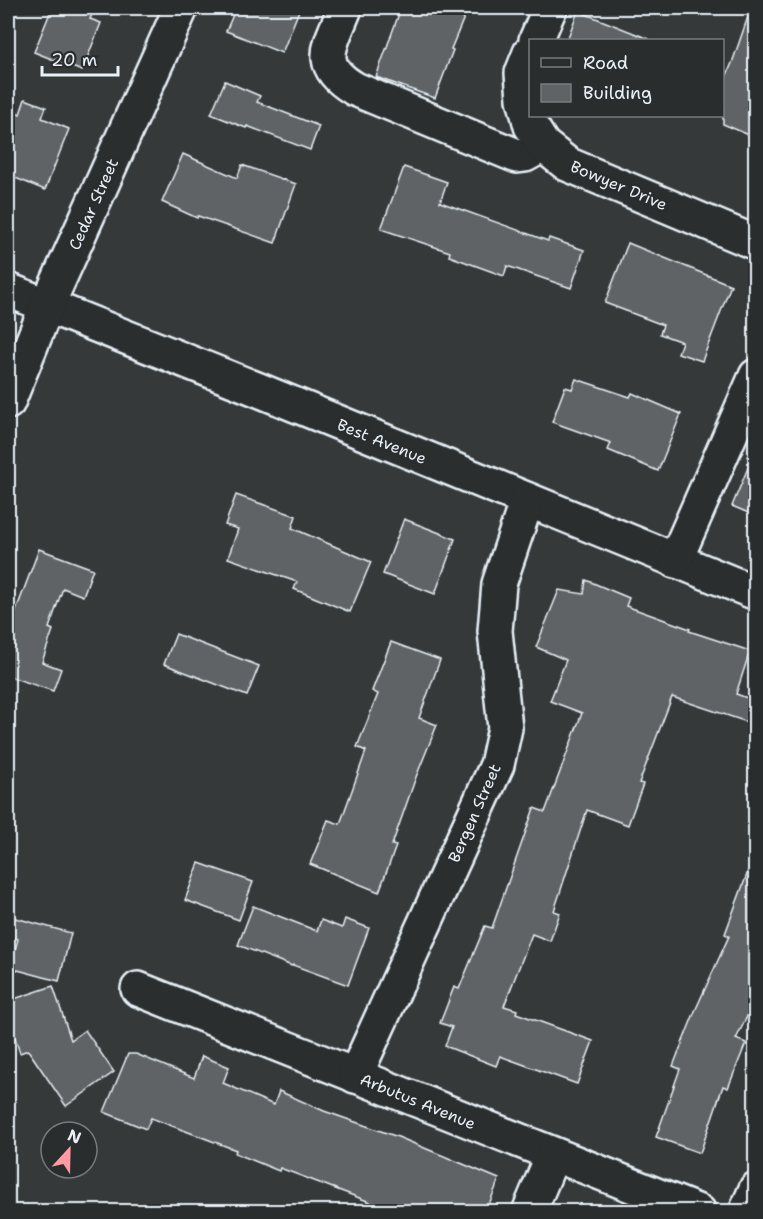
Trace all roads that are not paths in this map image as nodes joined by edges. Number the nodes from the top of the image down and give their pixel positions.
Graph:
1 (181, 8) edge
2 (345, 8) edge
3 (550, 8) edge
4 (536, 39) edge
5 (529, 57) edge
6 (543, 145) junction
7 (756, 243) edge
8 (8, 290) edge
9 (47, 306) junction
10 (756, 376) edge
11 (8, 402) edge
12 (527, 500) junction
13 (675, 561) junction
14 (756, 593) edge
15 (138, 989) dead end
16 (355, 1076) junction
17 (553, 1155) junction
18 (756, 1189) edge
19 (529, 1212) edge
20 (699, 1212) edge
21 (746, 1212) edge

1 - 9 street, Cedar Street
2 - 6 street
3 - 4 street
5 - 6 street, Bowyer Drive
6 - 7 street, Bowyer Drive
8 - 9 street, Best Avenue
9 - 11 street, Cedar Street
9 - 12 street, Best Avenue
10 - 13 street
12 - 13 street, Best Avenue
12 - 16 street, Bergen Street
13 - 14 street, Best Avenue
15 - 16 street, Arbutus Avenue
16 - 17 street, Arbutus Avenue
17 - 19 street
17 - 20 street, Arbutus Avenue
18 - 21 street

